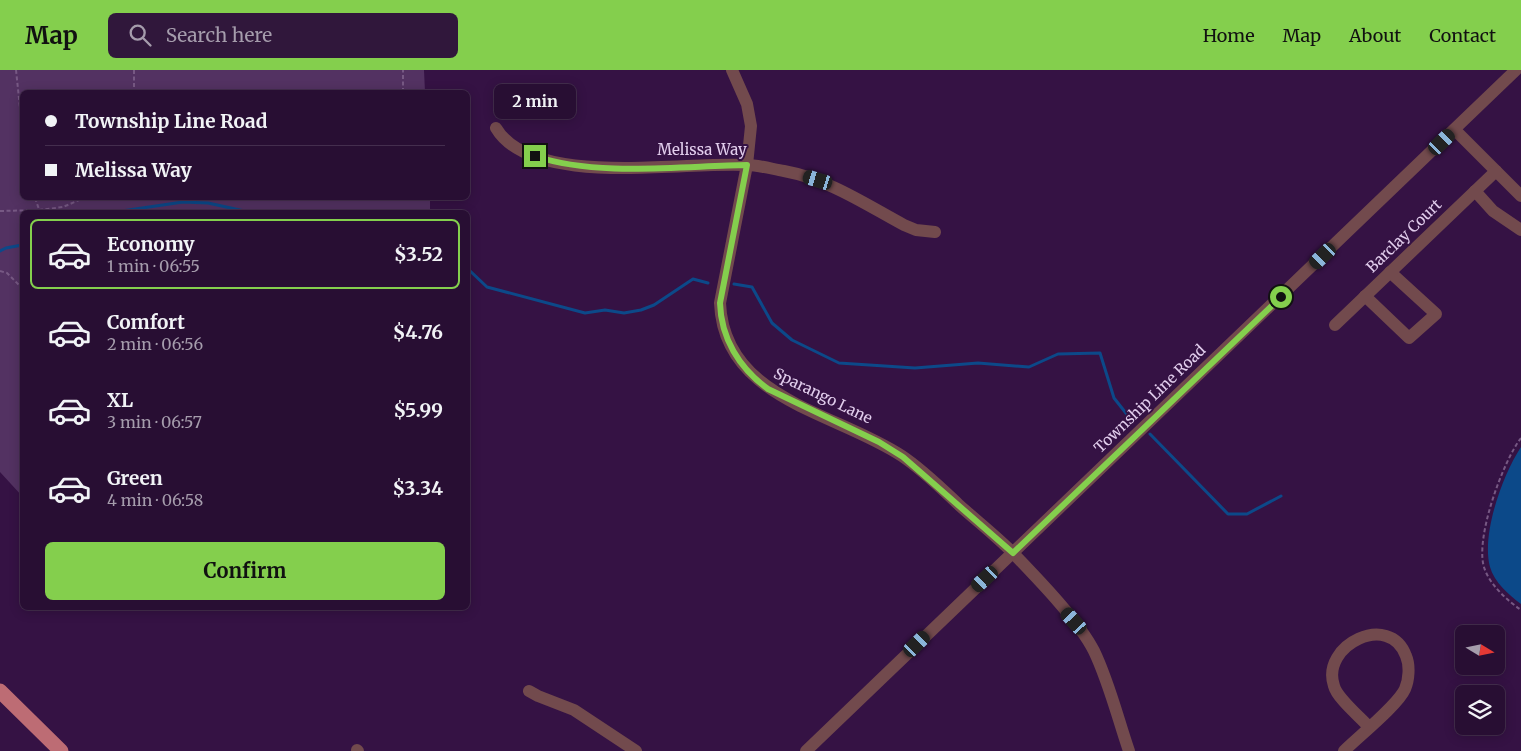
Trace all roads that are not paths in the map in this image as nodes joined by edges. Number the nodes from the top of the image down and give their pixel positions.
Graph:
1 (732, 70) edge
2 (1516, 70) edge
3 (496, 128) dead end
4 (1455, 130) junction
5 (747, 165) junction
6 (1496, 171) junction
7 (1475, 191) junction
8 (1521, 196) edge
9 (1521, 230) edge
10 (935, 232) dead end
11 (1390, 272) junction
12 (1365, 296) junction
13 (1336, 325) dead end
14 (1013, 553) junction
15 (0, 691) edge
16 (529, 691) dead end
17 (1368, 726) junction
18 (61, 751) edge
19 (636, 751) edge
20 (806, 751) edge
21 (1130, 751) edge
22 (1344, 751) edge

1 - 5 street, Sparango Lane
2 - 4 street, Township Line Road
3 - 5 street, Melissa Way
4 - 6 street
4 - 14 street, Township Line Road
5 - 10 street, Melissa Way
5 - 14 street, Sparango Lane
6 - 7 street, Barclay Court
6 - 8 street
7 - 9 street
7 - 11 street, Barclay Court
11 - 12 street, Barclay Court
11 - 12 street
12 - 13 street, Barclay Court
14 - 20 street, Township Line Road
14 - 21 street, Sparango Lane
15 - 18 main road
16 - 19 street
17 - 17 street
17 - 22 street

